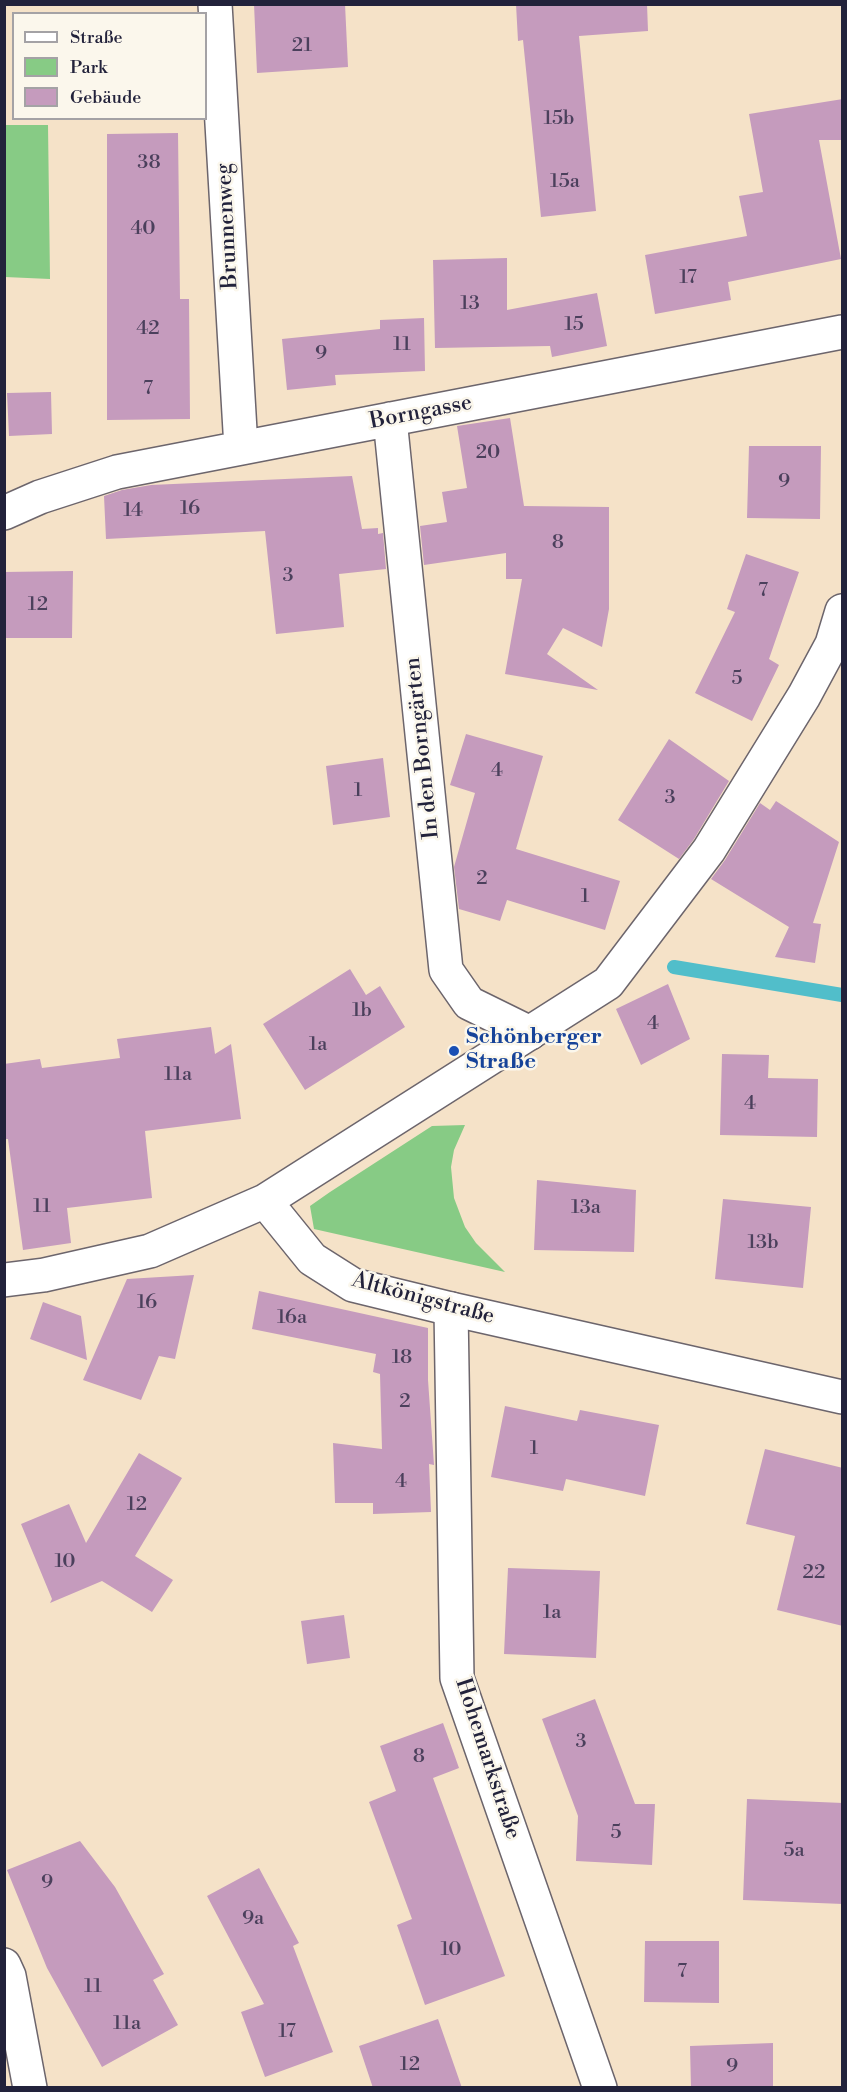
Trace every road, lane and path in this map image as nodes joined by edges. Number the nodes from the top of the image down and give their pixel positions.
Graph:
1 (215, 4) edge
2 (843, 332) edge
3 (390, 419) junction
4 (241, 448) junction
5 (4, 513) edge
6 (843, 611) edge
7 (837, 644) edge
8 (530, 1033) junction
9 (265, 1201) junction
10 (4, 1280) edge
11 (451, 1309) junction
12 (843, 1397) edge
13 (4, 1965) edge
14 (30, 2088) edge
15 (600, 2088) edge

1 - 4 street, Brunnenweg
2 - 3 street, Borngasse
3 - 4 street, Borngasse
3 - 8 street, In den Borngärten
4 - 5 street, Borngasse
6 - 7 street
7 - 8 street
8 - 9 street
9 - 10 street
9 - 11 street, Altkönigstraße
11 - 12 street, Altkönigstraße
11 - 15 street, Hohemarkstraße
13 - 14 street

